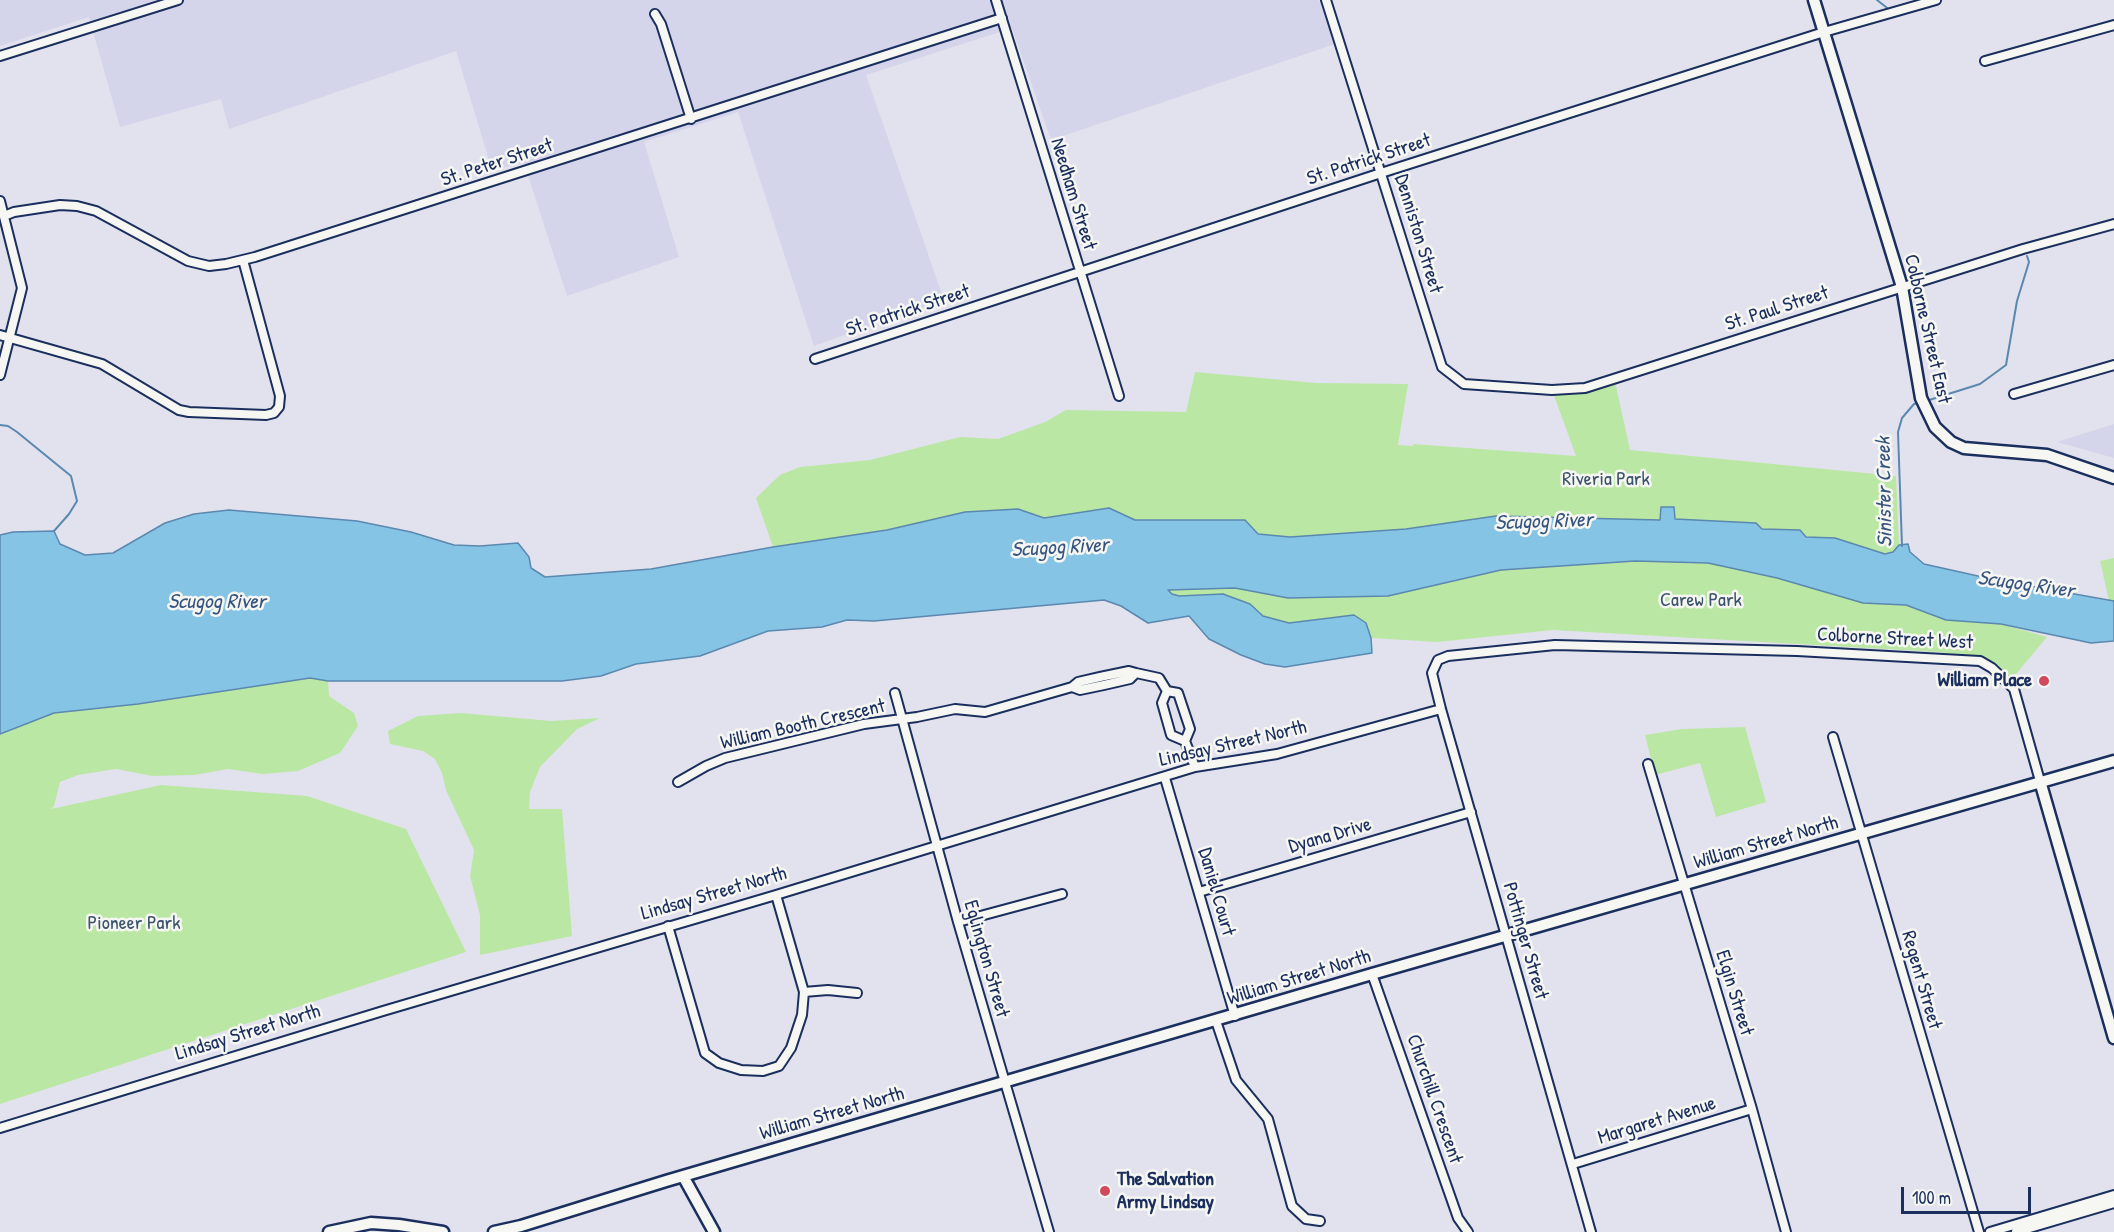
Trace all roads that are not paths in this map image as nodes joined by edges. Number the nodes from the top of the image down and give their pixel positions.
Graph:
1 (178, 0) edge
2 (996, 0) edge
3 (1326, 0) edge
4 (1814, 0) edge
5 (1936, 0) edge
6 (655, 14) dead end
7 (1002, 18) junction
8 (2114, 25) edge
9 (1824, 32) junction
10 (0, 56) edge
11 (1985, 61) dead end
12 (691, 119) junction
13 (1381, 172) junction
14 (0, 201) edge
15 (4, 216) junction
16 (2114, 224) edge
17 (243, 260) junction
18 (1080, 273) junction
19 (1902, 287) junction
20 (0, 335) edge
21 (10, 338) junction
22 (815, 358) dead end
23 (2114, 365) edge
24 (1448, 373) joint
25 (0, 375) edge
26 (2014, 394) dead end
27 (1119, 396) dead end
28 (2114, 478) edge
29 (1438, 660) joint
30 (1167, 691) junction
31 (895, 693) dead end
32 (1441, 709) junction
33 (903, 719) junction
34 (1833, 737) dead end
35 (1185, 741) junction
36 (2114, 760) edge
37 (1648, 764) dead end
38 (1196, 767) junction
39 (1165, 778) junction
40 (2040, 781) junction
41 (678, 782) dead end
42 (1471, 813) junction
43 (1861, 834) junction
44 (937, 845) junction
45 (1684, 885) junction
46 (1199, 892) junction
47 (1062, 894) dead end
48 (776, 895) junction
49 (958, 922) junction
50 (668, 926) junction
51 (1507, 936) junction
52 (1372, 975) junction
53 (804, 992) junction
54 (857, 993) dead end
55 (1235, 1016) junction
56 (1216, 1021) junction
57 (2112, 1025) edge
58 (2114, 1038) edge
59 (1004, 1082) junction
60 (1752, 1109) junction
61 (0, 1128) edge
62 (1573, 1164) junction
63 (683, 1176) junction
64 (2114, 1195) edge
65 (2114, 1203) edge
66 (2063, 1215) junction
67 (1320, 1221) dead end
68 (329, 1232) edge
69 (443, 1232) edge
70 (494, 1232) edge
71 (714, 1232) edge
72 (1048, 1232) edge
73 (1468, 1232) edge
74 (1591, 1232) edge
75 (1786, 1232) edge
76 (1978, 1232) edge
77 (1990, 1232) edge
78 (2016, 1232) edge

1 - 10 street
2 - 7 street, Needham Street
3 - 13 street, Denniston Street
4 - 9 street, Colborne Street East
5 - 9 street, St. Patrick Street
6 - 12 street
7 - 12 street, St. Peter Street
7 - 18 street, Needham Street
8 - 11 street
9 - 13 street, St. Patrick Street
9 - 19 street, Colborne Street East
12 - 17 street, St. Peter Street
13 - 18 street, St. Patrick Street
13 - 24 street, Denniston Street
14 - 15 street
15 - 17 street, St. Peter Street
15 - 21 street
16 - 19 street, St. Paul Street
17 - 21 street
18 - 22 street, St. Patrick Street
18 - 27 street, Needham Street
19 - 24 street, St. Paul Street
19 - 28 street, Colborne Street East
20 - 21 street
21 - 25 street
23 - 26 street
29 - 32 street, Pottinger Street
29 - 40 street, Colborne Street West
30 - 33 street, William Booth Crescent
30 - 35 street
30 - 35 street
31 - 33 street, Eglington Street
32 - 38 street, Lindsay Street North
32 - 42 street, Pottinger Street
33 - 41 street, William Booth Crescent
33 - 44 street, Eglington Street
34 - 43 street, Regent Street
35 - 38 street
36 - 40 street, William Street North
37 - 45 street, Elgin Street
38 - 39 street, Lindsay Street North
39 - 44 street, Lindsay Street North
39 - 46 street, Daniel Court
40 - 43 street, William Street North
40 - 57 street, Colborne Street West
42 - 46 street, Dyana Drive
42 - 51 street, Pottinger Street
43 - 45 street, William Street North
43 - 76 street, Regent Street
44 - 48 street, Lindsay Street North
44 - 49 street, Eglington Street
45 - 51 street, William Street North
45 - 60 street, Elgin Street
46 - 55 street, Daniel Court
47 - 49 street
48 - 50 street, Lindsay Street North
48 - 53 street
49 - 59 street, Eglington Street
50 - 53 street
50 - 61 street, Lindsay Street North
51 - 52 street, William Street North
51 - 62 street, Pottinger Street
52 - 55 street, William Street North
52 - 73 street, Churchill Crescent
53 - 54 street
55 - 56 street, William Street North
56 - 59 street, William Street North
56 - 67 street
57 - 58 street, Colborne Street West
59 - 63 street, William Street North
59 - 72 street, Eglington Street
60 - 62 street, Margaret Avenue
60 - 75 street, Elgin Street
62 - 74 street, Pottinger Street
63 - 70 street, William Street North
63 - 71 street
64 - 66 street
65 - 66 street
66 - 77 street
66 - 78 street
68 - 69 street

